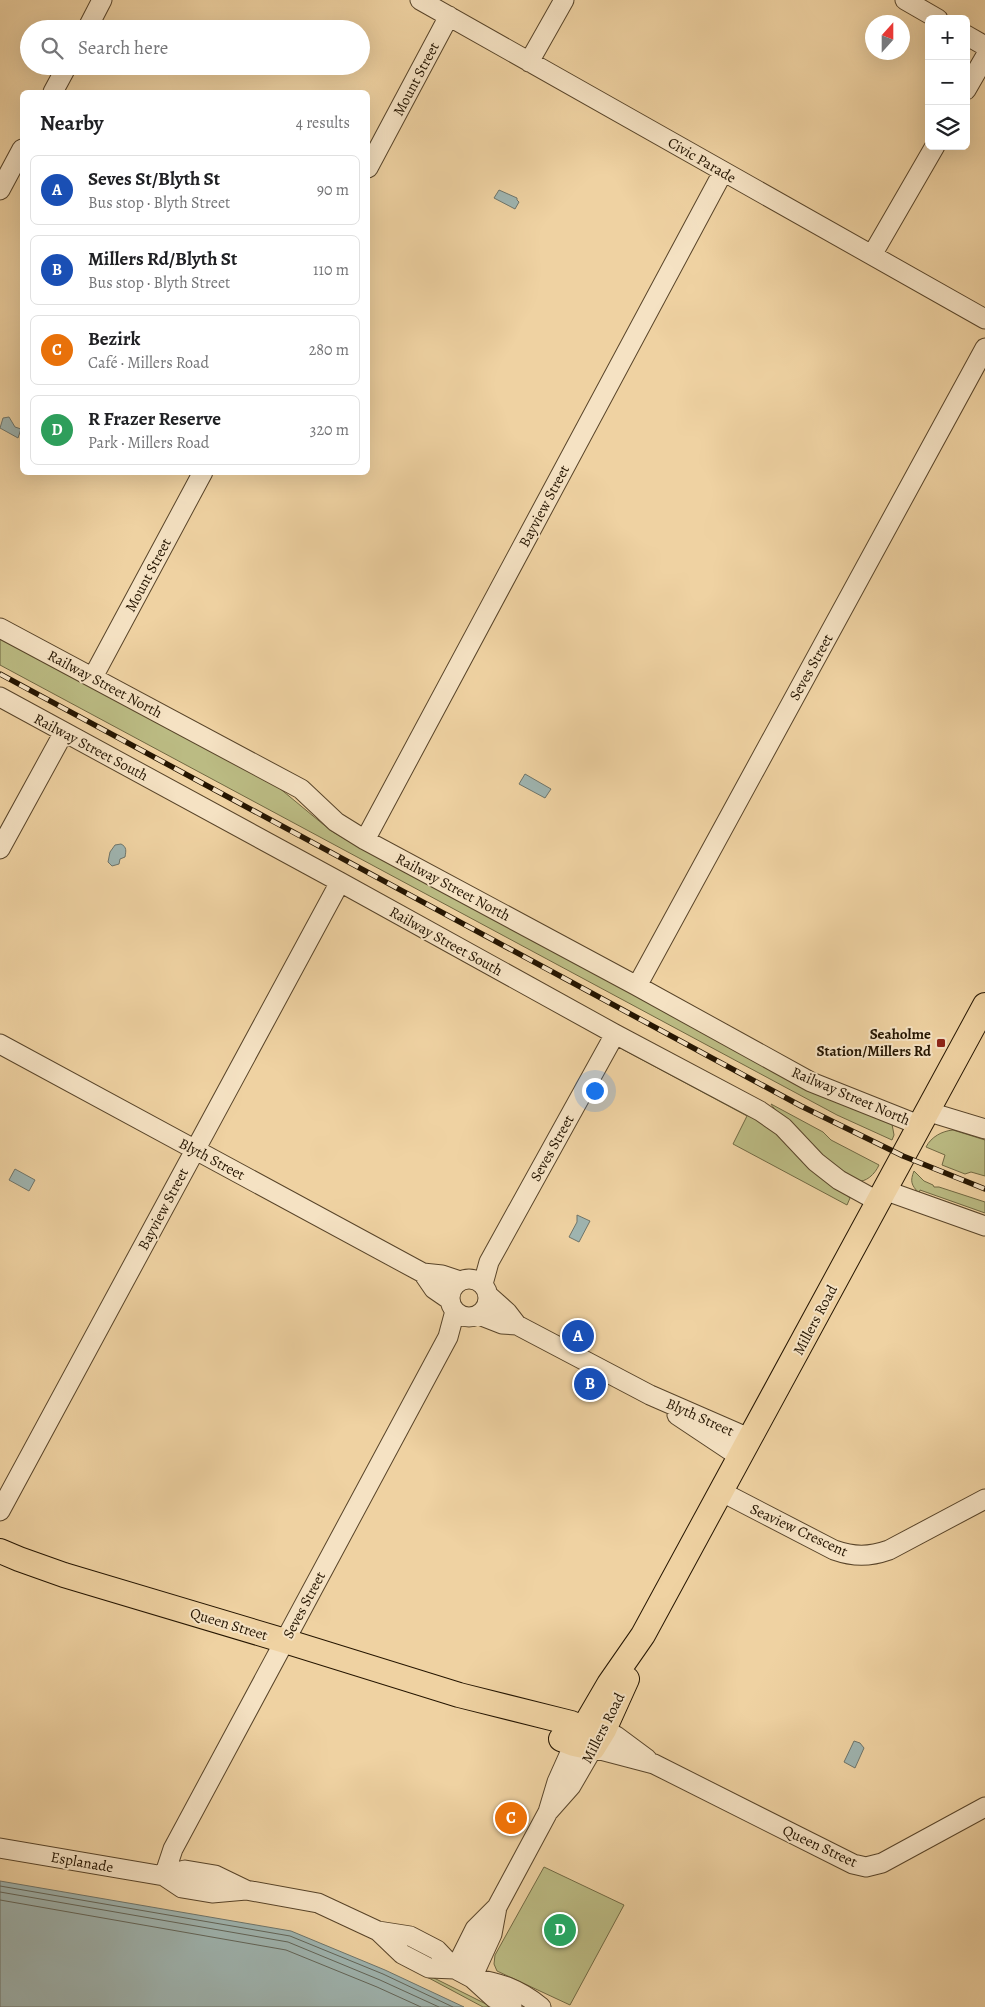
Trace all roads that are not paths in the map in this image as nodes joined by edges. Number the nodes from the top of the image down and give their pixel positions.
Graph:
1 (102, 0) edge
2 (420, 0) edge
3 (564, 0) edge
4 (905, 0) edge
5 (931, 15) edge
6 (449, 16) junction
7 (92, 20) edge
8 (970, 37) edge
9 (985, 46) edge
10 (985, 57) edge
11 (529, 62) junction
12 (62, 75) edge
13 (970, 83) edge
14 (54, 90) edge
15 (933, 150) edge
16 (20, 153) edge
17 (370, 164) edge
18 (723, 172) junction
19 (0, 190) edge
20 (872, 256) junction
21 (985, 319) edge
22 (985, 348) edge
23 (201, 475) edge
24 (0, 628) edge
25 (93, 677) junction
26 (0, 697) edge
27 (64, 732) junction
28 (365, 840) junction
29 (0, 849) edge
30 (340, 882) junction
31 (637, 986) junction
32 (985, 1005) edge
33 (615, 1034) junction
34 (0, 1044) edge
35 (923, 1118) junction
36 (985, 1129) edge
37 (195, 1149) junction
38 (882, 1196) junction
39 (985, 1226) edge
40 (423, 1273) junction
41 (476, 1285) junction
42 (462, 1311) junction
43 (517, 1325) junction
44 (746, 1448) junction
45 (722, 1492) junction
46 (985, 1499) edge
47 (0, 1511) edge
48 (0, 1551) edge
49 (285, 1641) junction
50 (589, 1738) junction
51 (985, 1807) edge
52 (0, 1848) edge
53 (164, 1876) junction
54 (497, 1907) junction
55 (455, 1969) junction
56 (472, 1978) junction
57 (512, 2007) edge
58 (540, 2007) edge

1 - 7 street
2 - 6 street, Civic Parade
3 - 11 street
4 - 5 street
6 - 11 street, Civic Parade
6 - 17 street, Mount Street
8 - 9 street
10 - 13 street
11 - 18 street, Civic Parade
12 - 14 street
15 - 20 street
16 - 19 street
18 - 20 street, Civic Parade
18 - 28 street, Bayview Street
20 - 21 street, Civic Parade
22 - 31 street, Seves Street
23 - 25 street, Mount Street
24 - 25 street, Railway Street North
25 - 28 street, Railway Street North
26 - 27 street, Railway Street South
27 - 29 street
27 - 30 street, Railway Street South
28 - 31 street, Railway Street North
30 - 33 street, Railway Street South
30 - 37 street, Bayview Street
31 - 35 street, Railway Street North
32 - 35 main road, Millers Road
33 - 38 street, Railway Street South
33 - 41 street, Seves Street
34 - 37 street, Blyth Street
35 - 36 street, Railway Street North
35 - 38 main road, Millers Road
37 - 40 street, Blyth Street
37 - 47 street, Bayview Street
38 - 39 street, Railway Street South
38 - 44 main road, Millers Road
40 - 41 street, Blyth Street
40 - 42 street, Blyth Street
41 - 42 street
41 - 42 street
41 - 43 street, Blyth Street
42 - 43 street, Blyth Street
42 - 49 street, Seves Street
43 - 44 street, Blyth Street
44 - 45 main road, Millers Road
45 - 46 street, Seaview Crescent
45 - 50 main road, Millers Road
48 - 49 main road, Queen Street
49 - 50 main road, Queen Street
49 - 53 street, Seves Street
50 - 51 street, Queen Street
50 - 54 street, Millers Road
52 - 53 street, Esplanade
53 - 55 street, Esplanade
54 - 55 street, Millers Road
54 - 56 street, Millers Road
55 - 56 street, Esplanade
56 - 57 street, Esplanade
56 - 58 street, Esplanade

